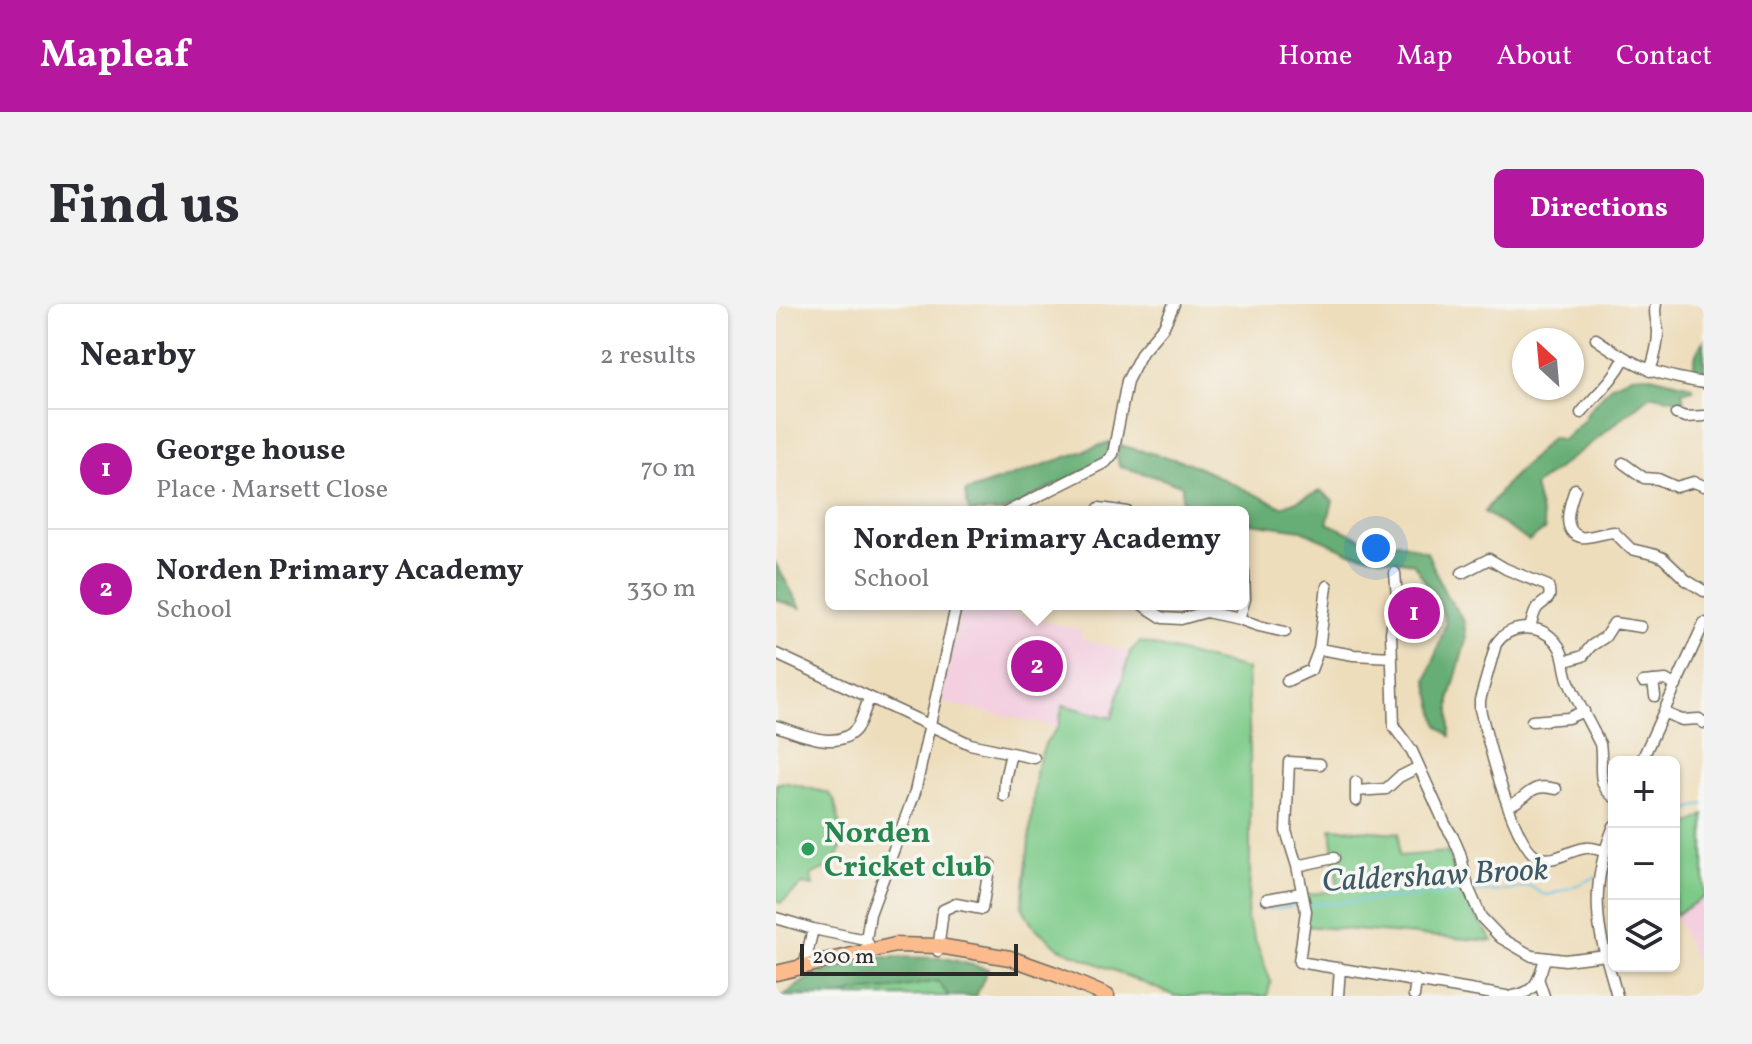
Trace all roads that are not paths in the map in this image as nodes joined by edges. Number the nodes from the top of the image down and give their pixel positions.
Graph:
1 (1174, 304) edge
2 (1656, 304) edge
3 (1598, 345) dead end
4 (1624, 359) junction
5 (1650, 371) junction
6 (1704, 383) edge
7 (1581, 413) dead end
8 (1676, 414) dead end
9 (1704, 416) edge
10 (1623, 463) dead end
11 (1704, 486) edge
12 (1575, 489) dead end
13 (1019, 506) edge
14 (1395, 573) dead end
15 (1470, 573) dead end
16 (1327, 586) dead end
17 (1704, 591) edge
18 (955, 610) edge
19 (1150, 610) edge
20 (1242, 610) edge
21 (1239, 619) junction
22 (1704, 623) edge
23 (1393, 625) junction
24 (1434, 627) dead end
25 (1641, 627) dead end
26 (1530, 628) junction
27 (1285, 632) dead end
28 (1319, 649) junction
29 (776, 654) edge
30 (1392, 657) junction
31 (1566, 661) junction
32 (1287, 681) dead end
33 (1676, 686) junction
34 (1655, 696) dead end
35 (869, 699) junction
36 (1584, 711) junction
37 (1665, 713) junction
38 (1540, 717) dead end
39 (1704, 723) edge
40 (776, 726) edge
41 (929, 726) junction
42 (1312, 749) dead end
43 (1011, 753) junction
44 (1644, 756) edge
45 (1034, 758) dead end
46 (1419, 767) junction
47 (1556, 789) dead end
48 (1356, 791) dead end
49 (1608, 793) edge
50 (1004, 796) dead end
51 (1508, 806) junction
52 (1613, 828) edge
53 (1604, 851) junction
54 (1334, 858) dead end
55 (990, 864) dead end
56 (1297, 866) junction
57 (1273, 896) dead end
58 (1303, 901) junction
59 (776, 918) edge
60 (813, 929) junction
61 (872, 947) junction
62 (938, 949) junction
63 (1606, 955) junction
64 (1545, 958) junction
65 (804, 967) junction
66 (1340, 968) junction
67 (776, 973) edge
68 (1416, 980) junction
69 (1539, 981) junction
70 (1086, 996) edge
71 (1107, 996) edge
72 (1338, 996) edge
73 (1414, 996) edge
74 (1506, 996) edge
75 (1513, 996) edge
76 (1544, 996) edge
77 (1617, 996) edge

1 - 13 street
2 - 5 street
3 - 4 street
4 - 5 street
4 - 7 street
5 - 6 street
8 - 9 street
10 - 11 street
12 - 17 street
14 - 23 street
15 - 26 street
16 - 28 street
18 - 41 street
19 - 21 street
20 - 21 street
21 - 27 street
22 - 33 street
23 - 24 street
23 - 30 street
25 - 31 street
26 - 31 street
26 - 51 street
28 - 30 street
28 - 32 street
29 - 35 street
30 - 46 street
31 - 36 street
33 - 34 street
33 - 37 street
35 - 40 street
35 - 41 street
36 - 38 street
36 - 49 street
37 - 39 street
37 - 44 street
41 - 43 street
41 - 61 street
42 - 56 street
43 - 45 street
43 - 50 street
46 - 48 street
46 - 64 street
47 - 51 street
51 - 53 street
52 - 53 street
53 - 63 street
54 - 56 street
55 - 62 street
56 - 58 street
57 - 58 street
58 - 66 street
59 - 60 street
60 - 61 street
60 - 65 street
61 - 62 main road
61 - 65 main road
62 - 70 main road
62 - 71 main road
63 - 64 street
63 - 77 street
64 - 69 street
65 - 67 main road
66 - 68 street
66 - 72 street
68 - 73 street
68 - 74 street
69 - 75 street
69 - 76 street

